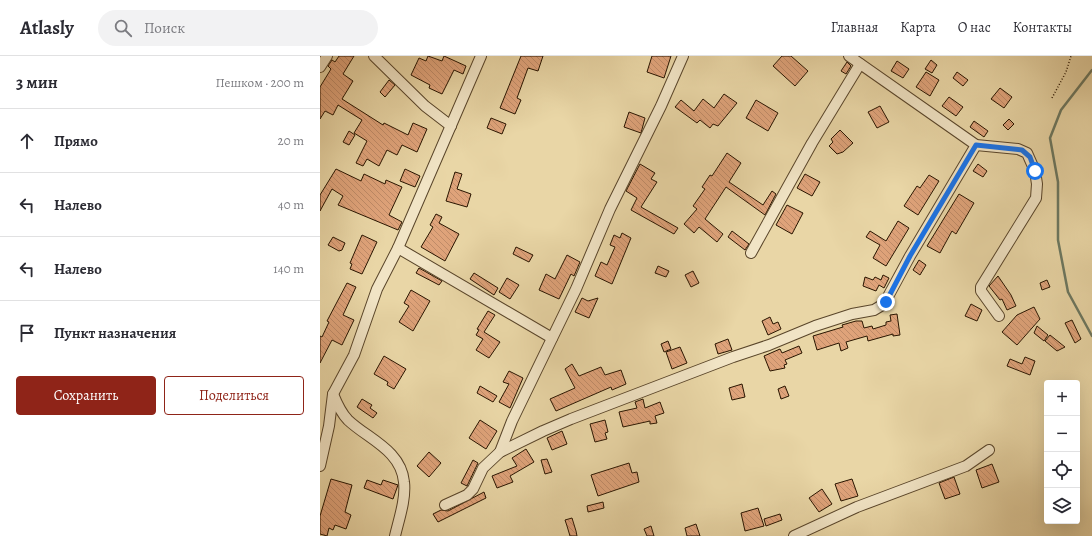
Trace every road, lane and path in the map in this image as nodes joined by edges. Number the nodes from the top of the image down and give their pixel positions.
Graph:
1 (327, 56) edge
2 (374, 56) edge
3 (481, 56) edge
4 (683, 56) edge
5 (850, 56) edge
6 (1071, 56) edge
7 (860, 64) junction
8 (320, 67) edge
9 (1052, 98) dead end
10 (451, 126) junction
11 (976, 145) junction
12 (398, 248) junction
13 (751, 253) dead end
14 (999, 316) dead end
15 (552, 338) junction
16 (333, 394) junction
17 (989, 450) dead end
18 (500, 452) junction
19 (320, 466) edge
20 (445, 505) dead end
21 (395, 536) edge
22 (794, 536) edge

1 - 8 street
2 - 10 street
3 - 10 street
4 - 15 street
5 - 7 street
6 - 9 path
7 - 11 street
7 - 13 street
10 - 12 street
11 - 14 street
11 - 18 street
12 - 15 street
12 - 16 street
15 - 18 street
16 - 19 street
16 - 21 street
17 - 22 street
18 - 20 street

